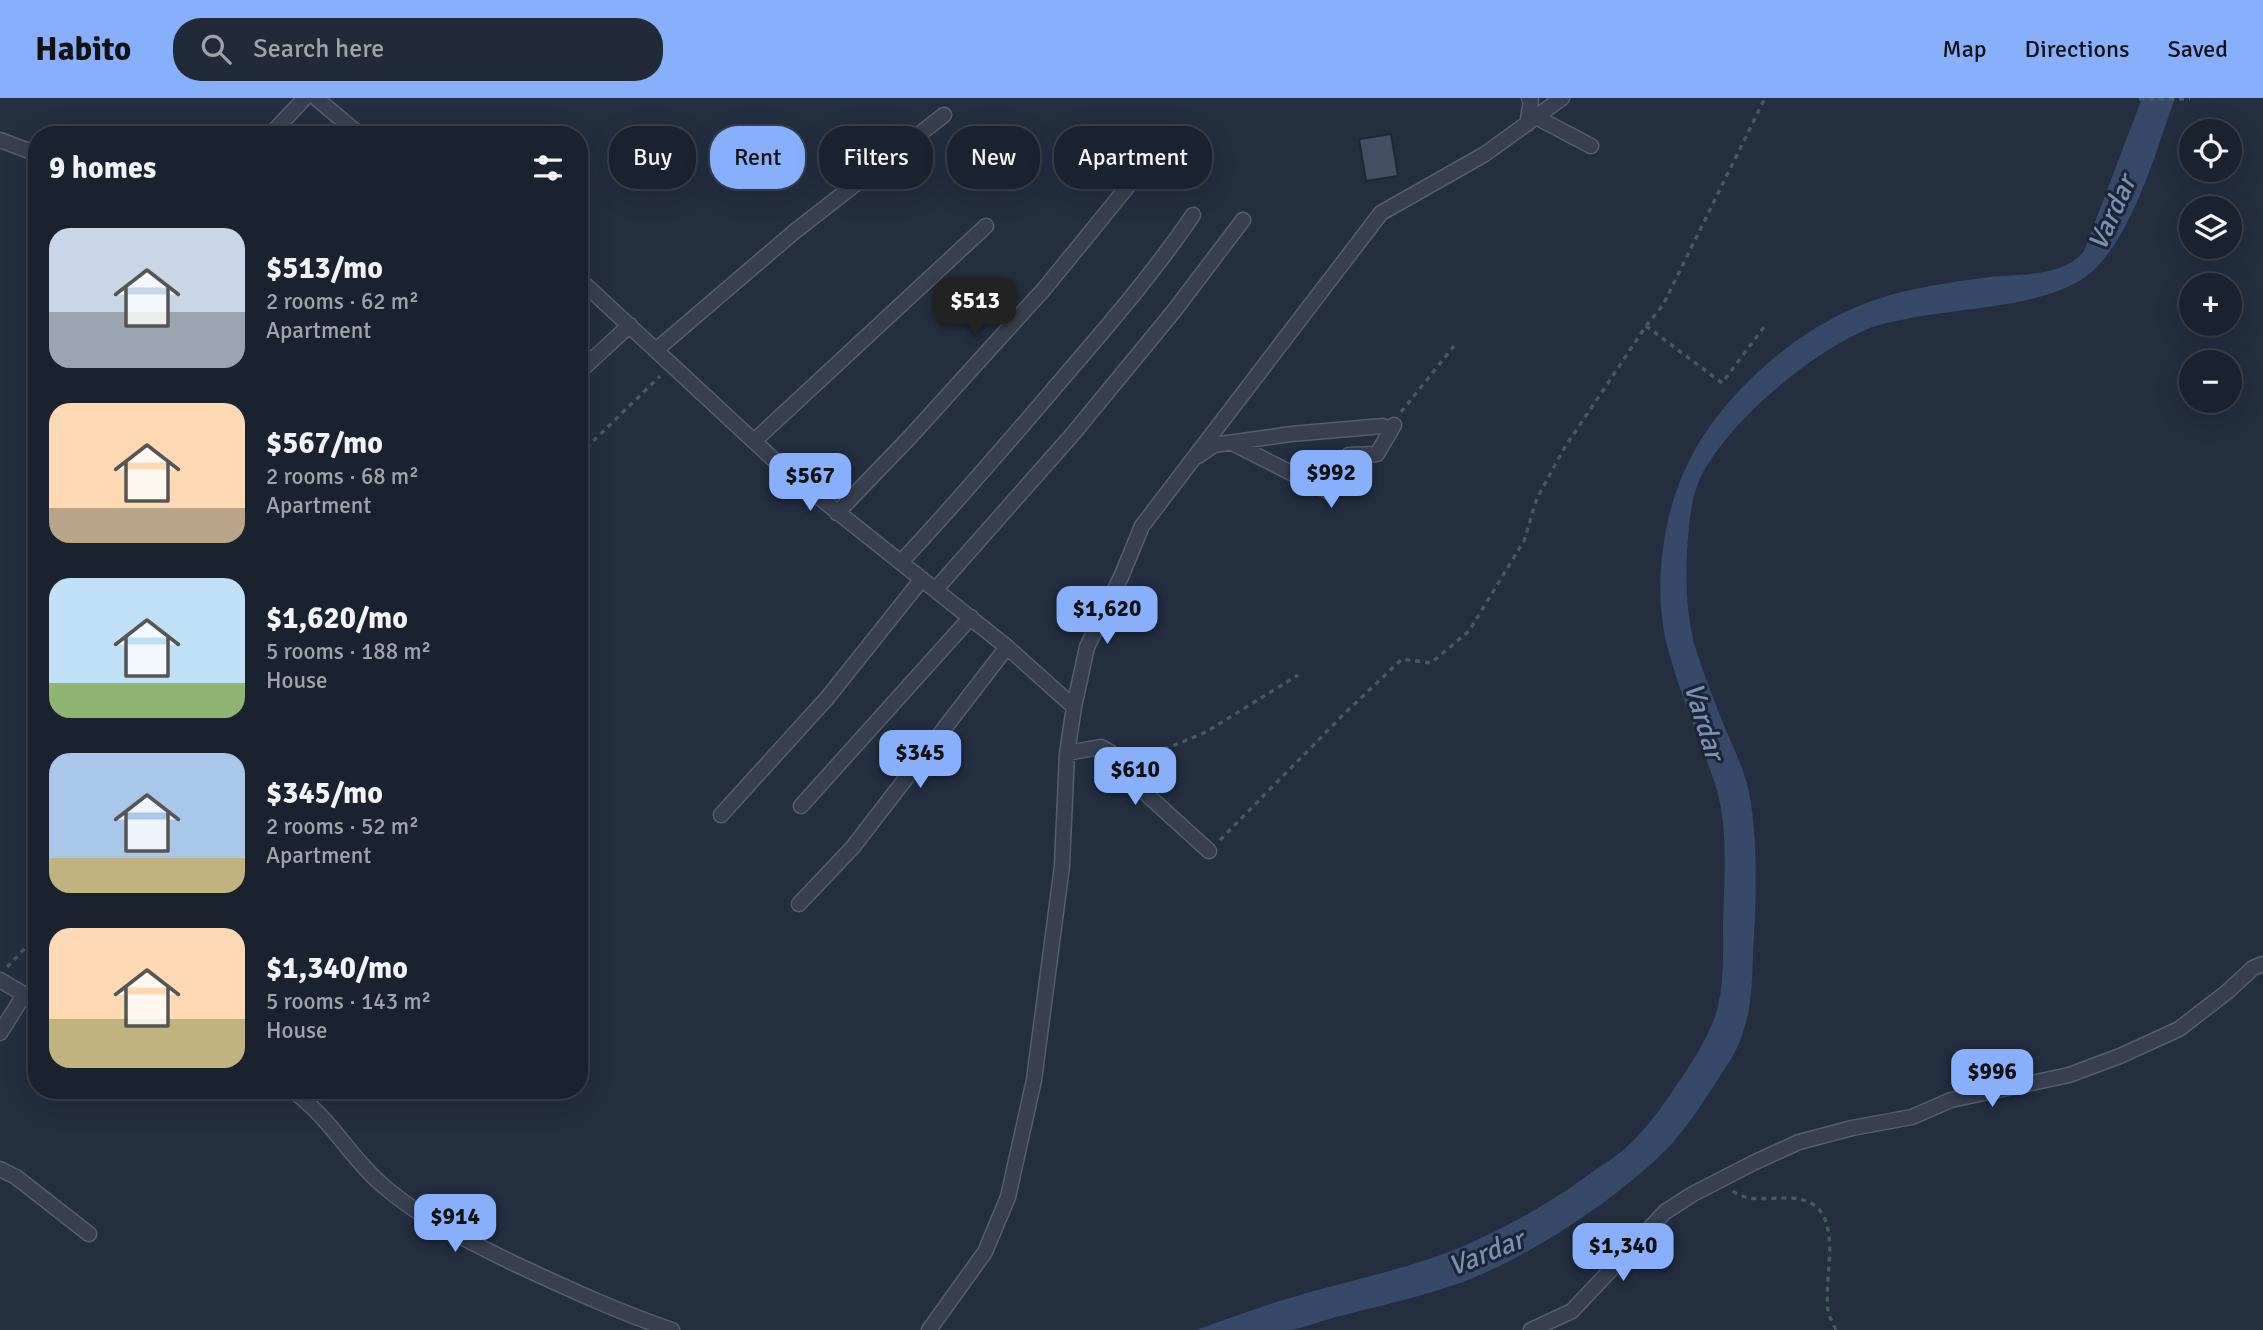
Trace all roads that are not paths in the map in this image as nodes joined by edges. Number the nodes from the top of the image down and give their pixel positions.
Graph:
1 (305, 98) edge
2 (316, 98) edge
3 (1529, 98) edge
4 (1562, 98) edge
5 (944, 115) dead end
6 (1532, 120) junction
7 (279, 126) edge
8 (349, 126) edge
9 (0, 140) edge
10 (1591, 146) dead end
11 (28, 151) edge
12 (1126, 189) edge
13 (1193, 215) dead end
14 (1243, 220) dead end
15 (986, 226) dead end
16 (588, 287) edge
17 (630, 325) junction
18 (656, 350) junction
19 (588, 364) edge
20 (754, 441) junction
21 (1232, 443) junction
22 (1191, 460) junction
23 (837, 513) junction
24 (901, 562) junction
25 (922, 579) junction
26 (936, 589) junction
27 (971, 617) junction
28 (1007, 647) junction
29 (1074, 707) junction
30 (1067, 753) junction
31 (801, 806) dead end
32 (721, 815) dead end
33 (1209, 851) road end
34 (799, 904) dead end
35 (2263, 964) edge
36 (0, 979) edge
37 (28, 998) edge
38 (28, 1001) edge
39 (0, 1033) edge
40 (302, 1099) edge
41 (0, 1169) edge
42 (89, 1234) dead end
43 (672, 1330) edge
44 (929, 1330) edge
45 (1531, 1330) edge

1 - 7 street
2 - 8 street
3 - 6 street
4 - 6 street
5 - 18 street
6 - 10 street
6 - 22 street
9 - 11 street
12 - 23 street
13 - 24 street
14 - 26 street
15 - 20 street
16 - 17 street
17 - 18 street
17 - 19 street
18 - 20 street
20 - 23 street
21 - 21 street
21 - 22 street
22 - 29 street
23 - 24 street
24 - 25 street
25 - 26 street
25 - 32 street
26 - 27 street
27 - 28 street
27 - 31 street
28 - 29 street
28 - 34 street
29 - 30 street
30 - 33 street
30 - 44 street
35 - 45 street
36 - 37 street
38 - 39 street
40 - 43 street
41 - 42 street

